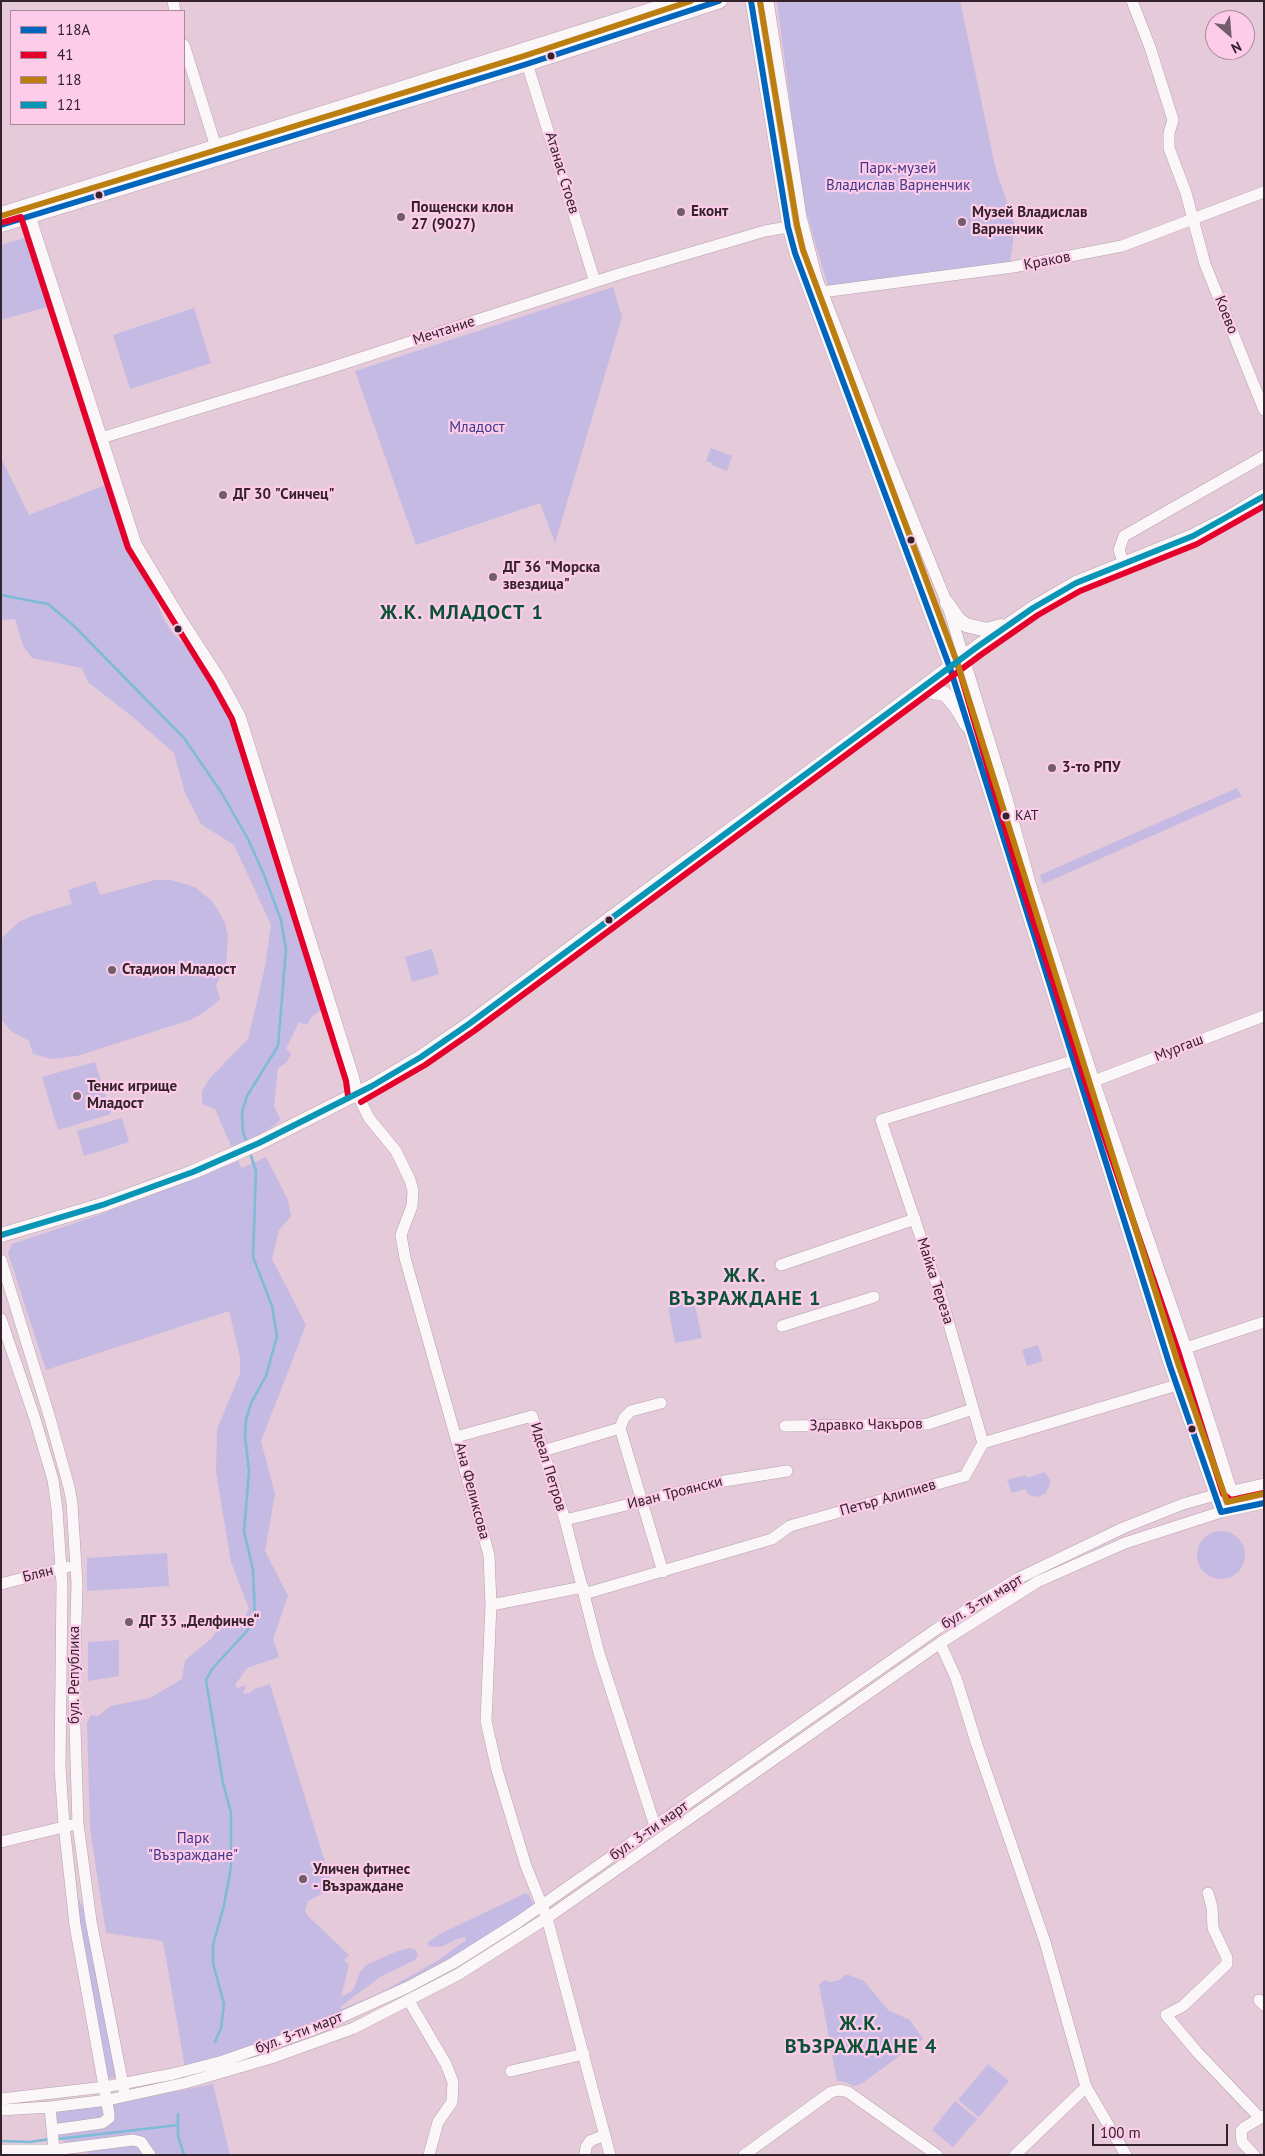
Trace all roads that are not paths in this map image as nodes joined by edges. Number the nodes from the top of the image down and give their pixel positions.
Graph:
1 (679, 1) edge
2 (720, 1) edge
3 (751, 1) edge
4 (768, 1) edge
5 (1132, 1) edge
6 (185, 48) edge
7 (525, 57) junction
8 (216, 147) junction
9 (1264, 192) edge
10 (29, 211) junction
11 (1, 214) edge
12 (1192, 218) junction
13 (1, 225) edge
14 (788, 227) junction
15 (595, 282) junction
16 (822, 292) junction
17 (1264, 410) edge
18 (101, 438) junction
19 (1264, 456) edge
20 (1264, 496) edge
21 (1124, 564) junction
22 (947, 603) junction
23 (1013, 621) junction
24 (964, 657) junction
25 (950, 668) junction
26 (913, 695) junction
27 (967, 725) junction
28 (1264, 1016) edge
29 (1072, 1061) junction
30 (1094, 1081) junction
31 (357, 1094) junction
32 (915, 1219) junction
33 (1, 1235) edge
34 (1, 1260) edge
35 (781, 1265) dead end
36 (874, 1297) dead end
37 (1, 1319) edge
38 (1264, 1322) edge
39 (782, 1326) dead end
40 (1186, 1348) junction
41 (1177, 1385) junction
42 (661, 1402) dead end
43 (974, 1409) junction
44 (785, 1426) dead end
45 (620, 1428) junction
46 (456, 1437) junction
47 (983, 1443) junction
48 (543, 1451) junction
49 (786, 1470) dead end
50 (1264, 1484) edge
51 (1232, 1491) junction
52 (1216, 1494) junction
53 (642, 1502) junction
54 (1264, 1503) edge
55 (1237, 1508) junction
56 (1221, 1512) junction
57 (565, 1520) junction
58 (76, 1566) junction
59 (61, 1569) junction
60 (663, 1572) junction
61 (1, 1584) edge
62 (584, 1591) junction
63 (491, 1605) junction
64 (940, 1643) junction
65 (78, 1824) junction
66 (64, 1825) junction
67 (655, 1826) junction
68 (1, 1842) edge
69 (1208, 1893) dead end
70 (542, 1906) junction
71 (547, 1918) junction
72 (409, 2001) junction
73 (584, 2054) junction
74 (511, 2071) dead end
75 (122, 2083) junction
76 (105, 2087) junction
77 (1086, 2087) junction
78 (125, 2096) junction
79 (1, 2099) edge
80 (108, 2100) junction
81 (50, 2107) junction
82 (1, 2110) edge
83 (1262, 2117) edge
84 (605, 2135) junction
85 (53, 2139) junction
86 (1, 2150) edge
87 (150, 2155) edge
88 (429, 2155) edge
89 (585, 2155) edge
90 (610, 2155) edge
91 (744, 2155) edge
92 (937, 2155) edge
93 (1015, 2155) edge
94 (1126, 2155) edge
95 (1254, 2155) edge

1 - 7 main road
2 - 7 main road
3 - 14 street
4 - 16 street
5 - 12 street, Коево
6 - 8 street
7 - 8 main road
7 - 10 main road
7 - 15 street, Атанас Стоев
8 - 10 main road
9 - 12 street, Краков
10 - 11 main road
10 - 13 main road
10 - 18 street, Ана Феликсова
12 - 16 street, Краков
12 - 17 street, Коево
14 - 15 street, Мечтание
14 - 25 street
15 - 18 street, Мечтание
16 - 22 street
18 - 31 street, Ана Феликсова
19 - 21 street
20 - 21 main road
21 - 23 main road
22 - 23 main road
22 - 24 street
23 - 24 main road
24 - 25 main road
24 - 30 street
25 - 26 main road
25 - 27 street
26 - 27 main road
26 - 31 main road
27 - 29 street
28 - 30 street, Мургаш
29 - 32 street, Майка Тереза
29 - 41 street
30 - 40 street
31 - 33 main road
31 - 46 street, Ана Феликсова
32 - 35 street
32 - 43 street, Майка Тереза
34 - 58 street, бул. Република
36 - 39 street
37 - 59 street, бул. Република
38 - 40 street
40 - 51 street
41 - 47 street
41 - 52 street
42 - 45 street
43 - 44 street, Здравко Чакъров
43 - 47 street, Майка Тереза
45 - 48 street
45 - 53 street
46 - 48 street, Идеал Петров
46 - 63 street, Ана Феликсова
47 - 60 street, Петър Алипиев
48 - 57 street, Идеал Петров
49 - 53 street, Иван Троянски
50 - 51 street, бул. 3-ти март
51 - 52 street, бул. 3-ти март
51 - 55 street
52 - 56 street
52 - 67 street, бул. 3-ти март
53 - 57 street, Иван Троянски
53 - 60 street
54 - 55 street, бул. 3-ти март
55 - 56 street, бул. 3-ти март
56 - 64 street, бул. 3-ти март
57 - 62 street, Идеал Петров
58 - 59 street, Блян
58 - 65 street, бул. Република
59 - 61 street, Блян
59 - 66 street, бул. Република
60 - 62 street, Петър Алипиев
62 - 63 street, Петър Алипиев
62 - 67 street, Идеал Петров
63 - 70 street, Ана Феликсова
64 - 71 street, бул. 3-ти март
64 - 77 street
65 - 66 street
65 - 75 street, бул. Република
66 - 68 street
66 - 76 street, бул. Република
67 - 70 street, бул. 3-ти март
69 - 83 street
70 - 71 street, Ана Феликсова
70 - 75 street, бул. 3-ти март
71 - 72 street, бул. 3-ти март
71 - 73 street, Ана Феликсова
72 - 78 street, бул. 3-ти март
72 - 88 street
73 - 74 street
73 - 84 street, Ана Феликсова
75 - 76 street, бул. 3-ти март
75 - 78 street, бул. Република
76 - 79 street, бул. 3-ти март
76 - 80 street, бул. Република
77 - 93 street
77 - 94 street
78 - 80 street, бул. 3-ти март
80 - 81 street, бул. 3-ти март
80 - 85 street
81 - 82 street, бул. 3-ти март
81 - 85 street
83 - 95 street
84 - 89 street
84 - 90 street, Ана Феликсова
85 - 86 street
85 - 87 street
91 - 92 street

